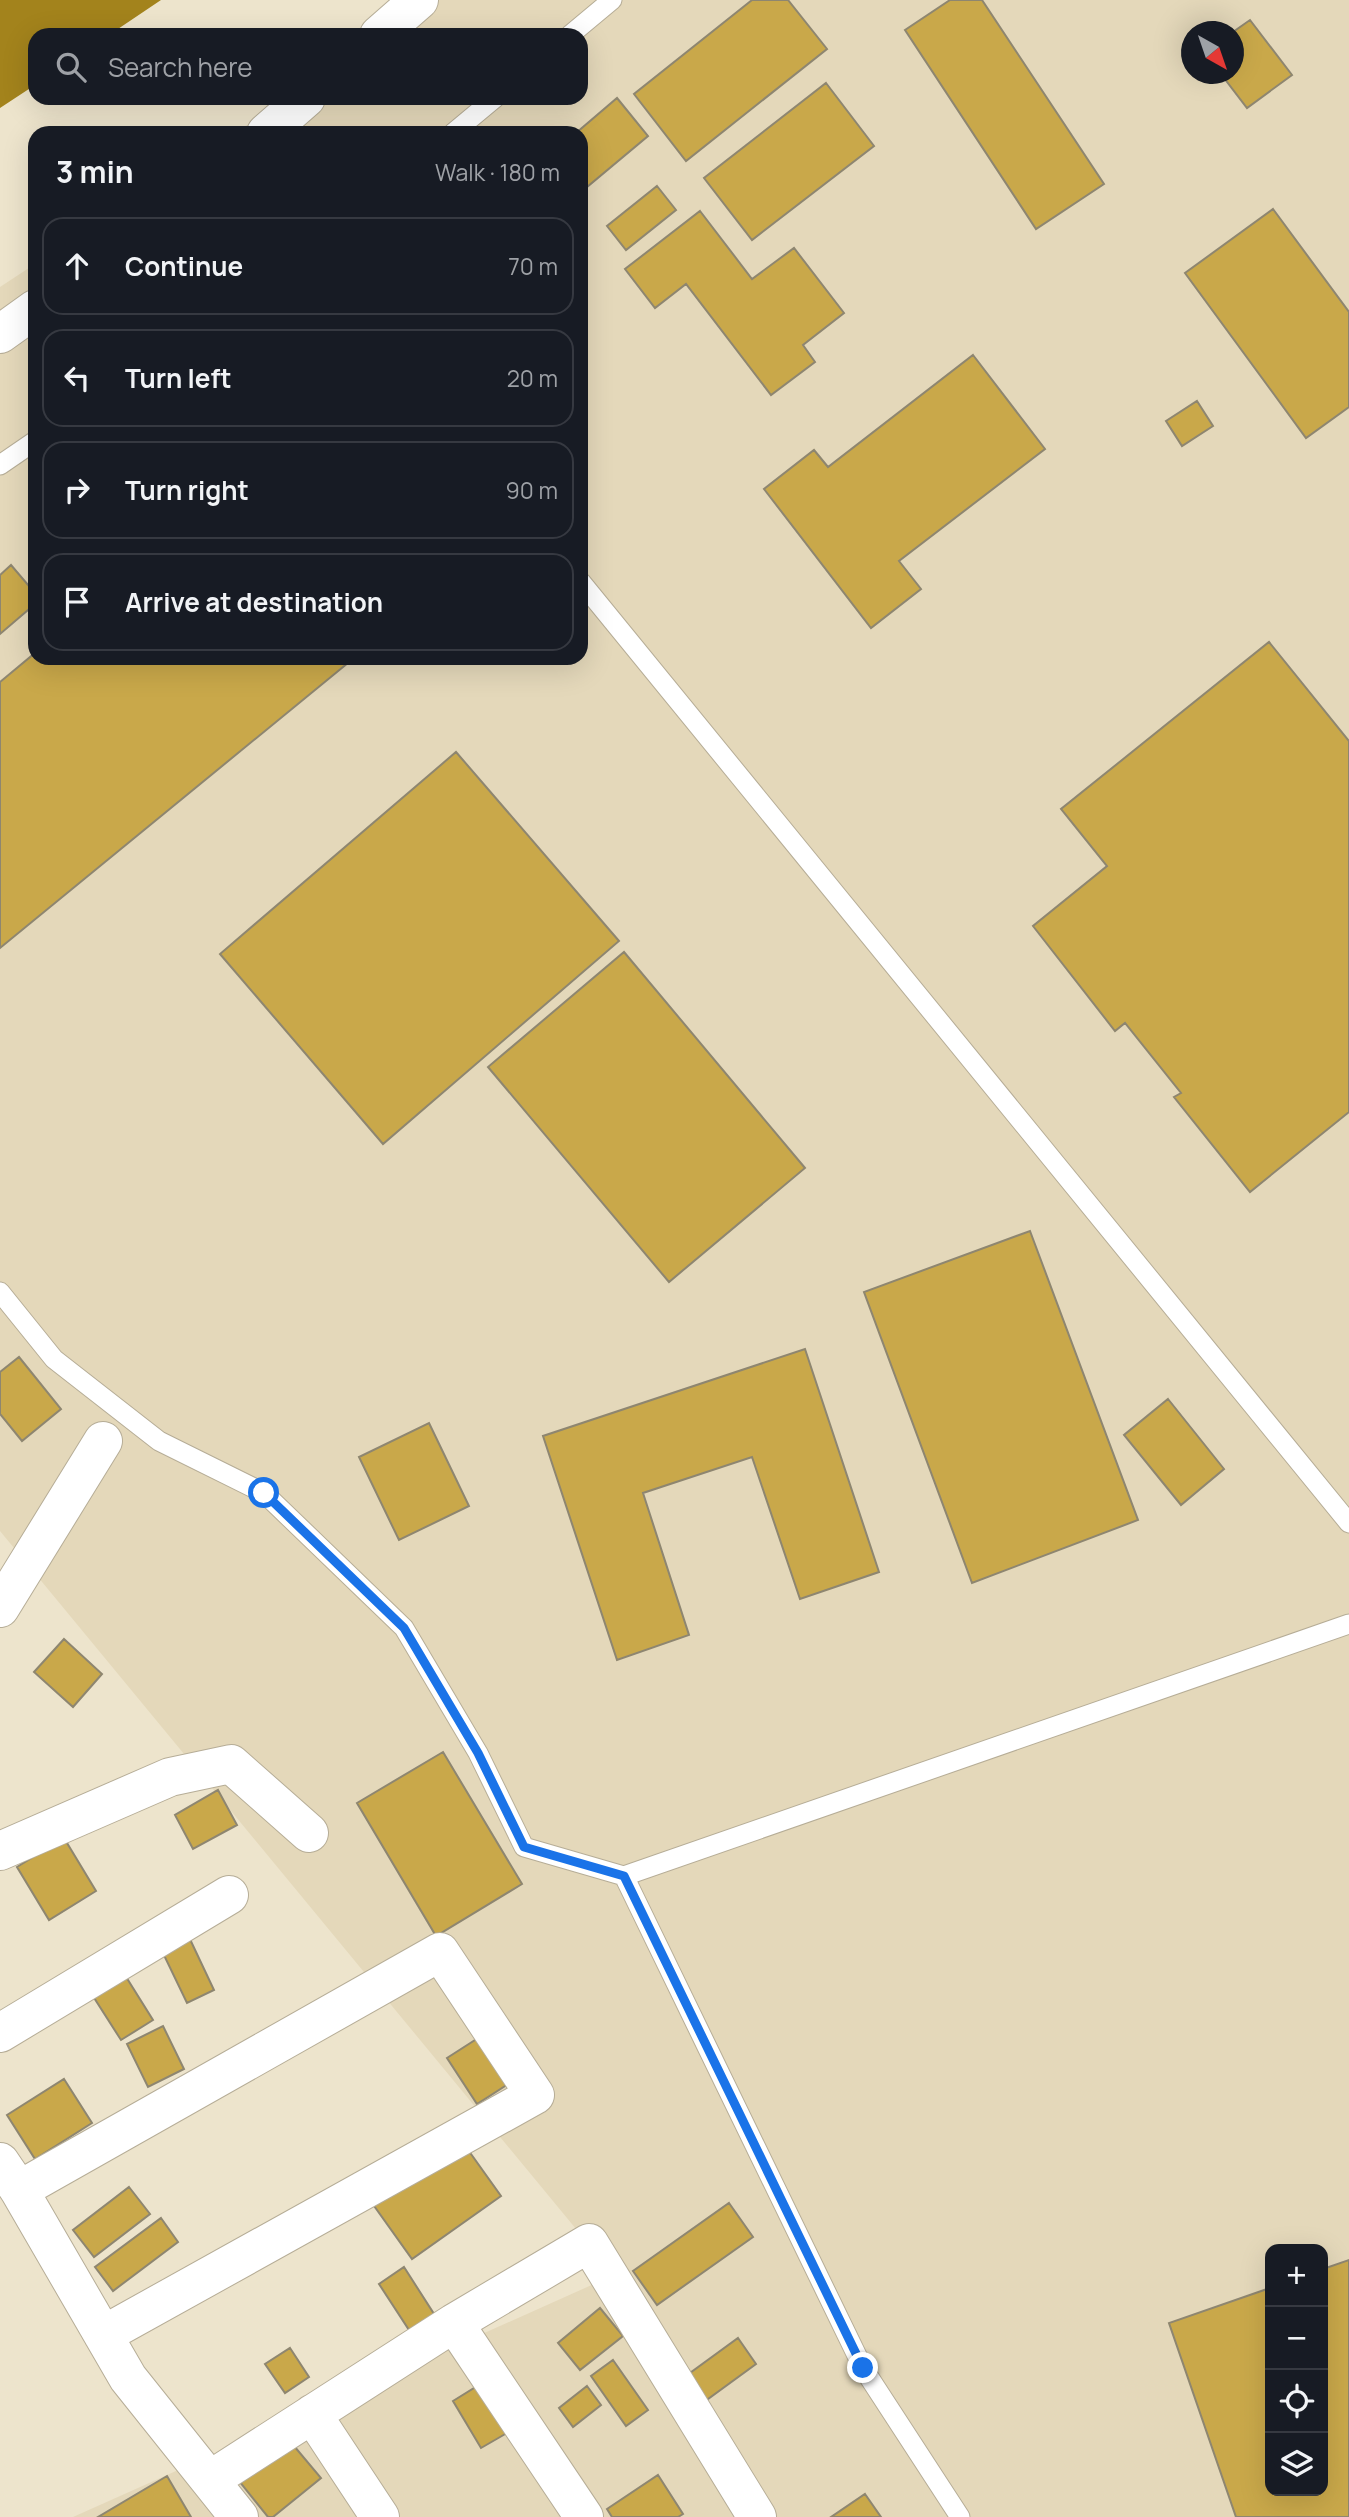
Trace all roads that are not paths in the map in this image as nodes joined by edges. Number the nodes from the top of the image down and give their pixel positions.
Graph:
1 (419, 0) edge
2 (612, 0) edge
3 (387, 28) edge
4 (578, 28) edge
5 (298, 105) edge
6 (487, 105) edge
7 (274, 126) edge
8 (461, 126) edge
9 (28, 314) edge
10 (0, 334) edge
11 (28, 446) edge
12 (0, 465) edge
13 (588, 591) edge
14 (0, 1292) edge
15 (103, 1441) dead end
16 (1349, 1523) edge
17 (0, 1608) edge
18 (1349, 1624) edge
19 (309, 1833) dead end
20 (0, 1851) edge
21 (624, 1876) junction
22 (229, 1895) dead end
23 (0, 2033) edge
24 (10, 2176) edge
25 (454, 2323) junction
26 (103, 2335) junction
27 (312, 2414) junction
28 (210, 2480) junction
29 (239, 2517) edge
30 (380, 2517) edge
31 (584, 2517) edge
32 (757, 2517) edge
33 (960, 2517) edge

1 - 3 street
2 - 4 lane
5 - 7 street
6 - 8 lane
9 - 10 street
11 - 12 lane
13 - 16 lane
14 - 21 lane
15 - 17 street
18 - 21 lane
19 - 20 street
21 - 33 lane
22 - 23 street
24 - 26 street
24 - 26 street
25 - 27 street
25 - 31 street
25 - 32 street
26 - 28 street
27 - 28 street
27 - 30 street
28 - 29 street

